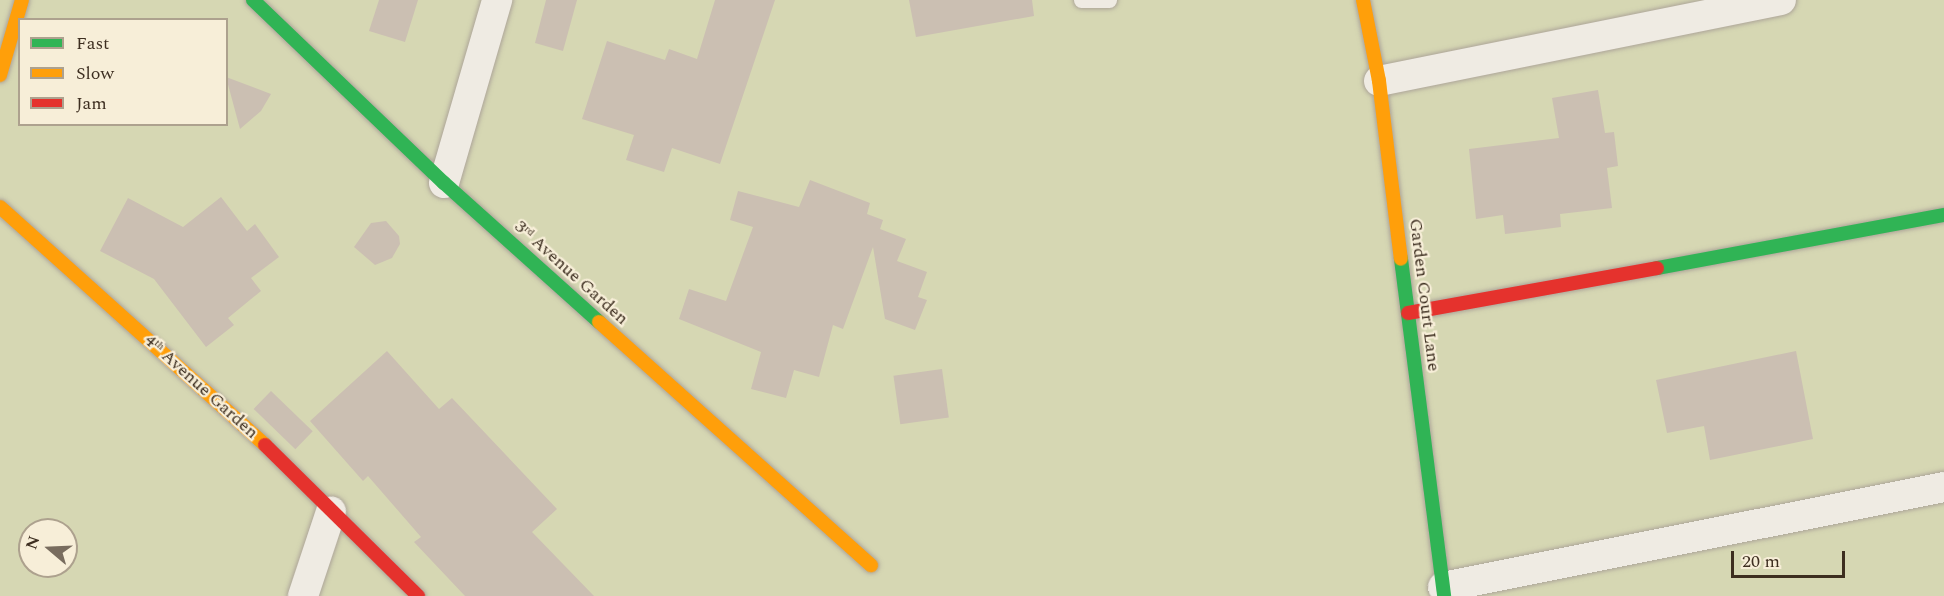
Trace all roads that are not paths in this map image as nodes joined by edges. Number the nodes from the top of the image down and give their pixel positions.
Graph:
1 (22, 0) edge
2 (254, 0) edge
3 (497, 0) edge
4 (1081, 0) edge
5 (1109, 0) edge
6 (1363, 0) edge
7 (1781, 0) edge
8 (0, 75) edge
9 (1379, 81) junction
10 (444, 183) junction
11 (0, 207) edge
12 (1944, 215) edge
13 (1408, 313) junction
14 (1944, 488) edge
15 (331, 512) junction
16 (871, 565) dead end
17 (1443, 591) edge
18 (303, 596) edge
19 (418, 596) edge

1 - 8 street
2 - 10 street, 3ʳᵈ Avenue Garden
3 - 10 street
4 - 5 lane
6 - 9 street, Garden Court Lane
7 - 9 street
9 - 13 street, Garden Court Lane
10 - 16 street, 3ʳᵈ Avenue Garden
11 - 15 street, 4ᵗʰ Avenue Garden
12 - 13 street
13 - 17 street, Garden Court Lane
14 - 17 street
15 - 18 street
15 - 19 street, 4ᵗʰ Avenue Garden

